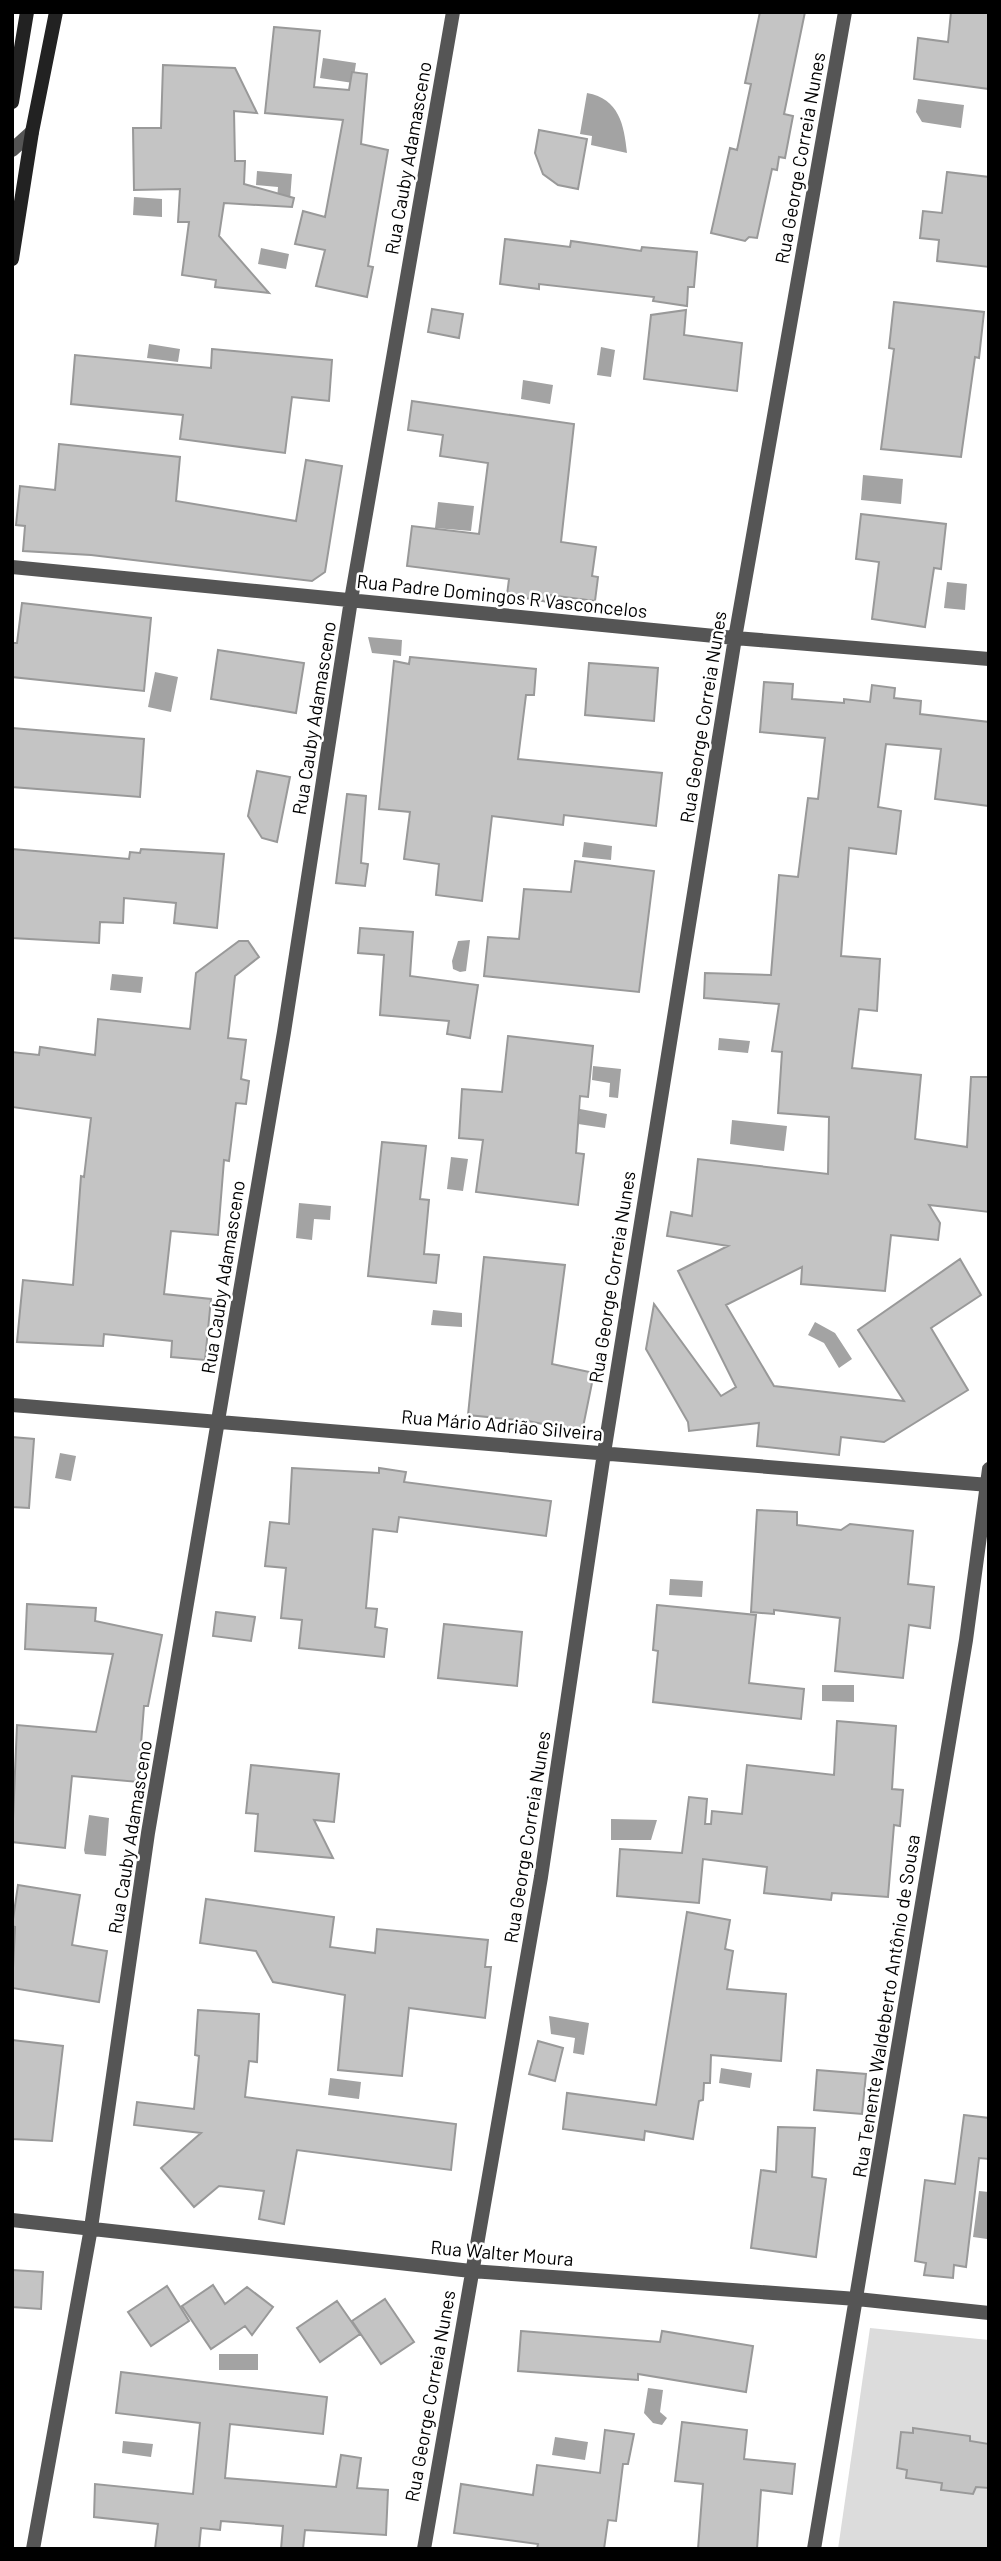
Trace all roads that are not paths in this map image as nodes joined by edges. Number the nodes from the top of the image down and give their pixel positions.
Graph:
1 (27, 12) edge
2 (56, 12) edge
3 (453, 12) edge
4 (845, 12) edge
5 (12, 102) edge
6 (32, 132) junction
7 (12, 150) edge
8 (12, 259) edge
9 (12, 567) edge
10 (351, 600) junction
11 (735, 638) junction
12 (989, 659) edge
13 (12, 1405) edge
14 (219, 1421) junction
15 (604, 1453) junction
16 (989, 1469) edge
17 (987, 1485) edge
18 (12, 2220) edge
19 (91, 2228) junction
20 (471, 2271) junction
21 (857, 2299) junction
22 (989, 2313) edge
23 (33, 2549) edge
24 (424, 2549) edge
25 (814, 2549) edge

1 - 5 main road
2 - 6 main road
3 - 10 street, Rua Cauby Adamasceno
4 - 11 street, Rua George Correia Nunes
6 - 7 street
6 - 8 main road
9 - 10 street, Rua Padre Domingos R Vasconcelos
10 - 11 street, Rua Padre Domingos R Vasconcelos
10 - 14 street, Rua Cauby Adamasceno
11 - 12 street, Rua Padre Domingos R Vasconcelos
11 - 15 street, Rua George Correia Nunes
13 - 14 street, Rua Mário Adrião Silveira
14 - 15 street, Rua Mário Adrião Silveira
14 - 19 street, Rua Cauby Adamasceno
15 - 17 street, Rua Mário Adrião Silveira
15 - 20 street, Rua George Correia Nunes
16 - 17 street, Rua Tenente Waldeberto Antônio de Sousa
17 - 21 street, Rua Tenente Waldeberto Antônio de Sousa
18 - 19 street, Rua Walter Moura
19 - 20 street, Rua Walter Moura
19 - 23 street, Rua Cauby Adamasceno
20 - 21 street, Rua Walter Moura
20 - 24 street, Rua George Correia Nunes
21 - 22 street, Rua Walter Moura
21 - 25 street, Rua Tenente Waldeberto Antônio de Sousa

